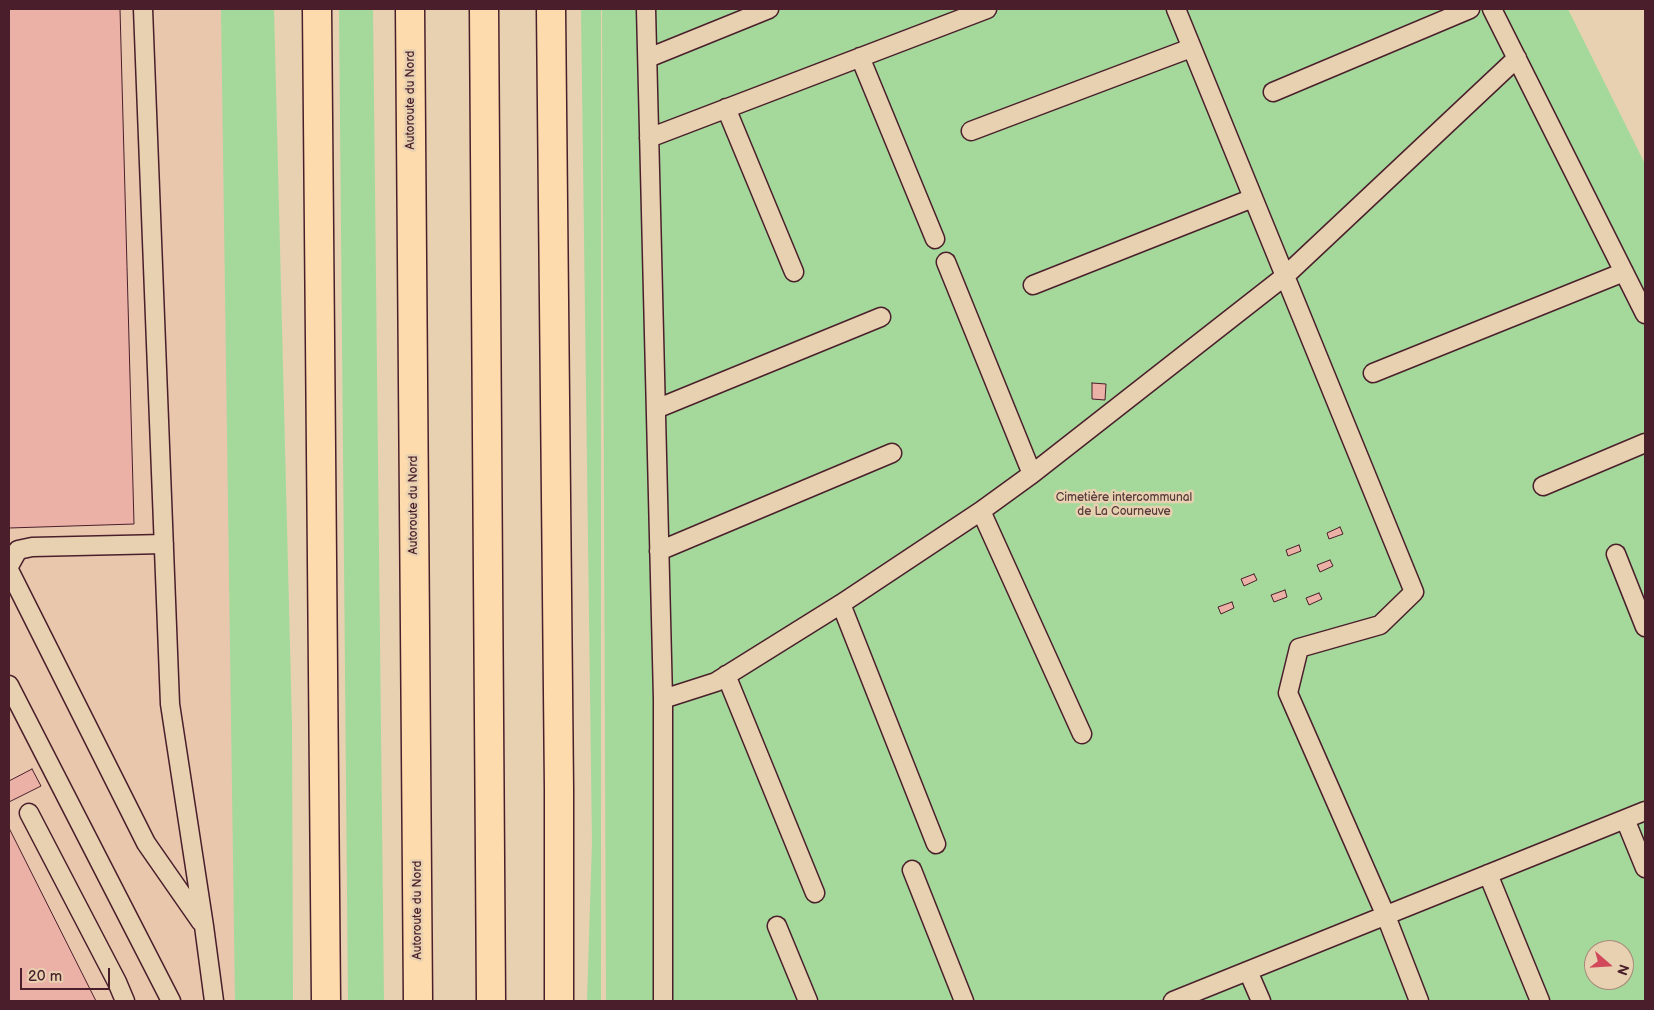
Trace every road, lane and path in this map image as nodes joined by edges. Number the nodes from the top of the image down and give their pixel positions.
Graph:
1 (143, 9) edge
2 (317, 9) edge
3 (410, 9) edge
4 (484, 9) edge
5 (551, 9) edge
6 (646, 9) edge
7 (769, 9) edge
8 (987, 9) edge
9 (1176, 9) edge
10 (1470, 9) edge
11 (1492, 9) edge
12 (1191, 48) junction
13 (860, 57) junction
14 (648, 58) junction
15 (1517, 58) junction
16 (1272, 92) dead end
17 (726, 108) junction
18 (971, 131) dead end
19 (649, 138) junction
20 (1253, 198) junction
21 (935, 240) dead end
22 (946, 262) dead end
23 (794, 272) dead end
24 (1624, 272) junction
25 (1285, 276) junction
26 (1033, 285) dead end
27 (1645, 314) edge
28 (881, 317) dead end
29 (1373, 373) dead end
30 (656, 409) junction
31 (1645, 443) edge
32 (892, 453) dead end
33 (1032, 474) junction
34 (1542, 486) dead end
35 (981, 511) junction
36 (164, 544) junction
37 (659, 551) junction
38 (1616, 554) dead end
39 (9, 568) edge
40 (841, 604) junction
41 (1645, 628) edge
42 (726, 675) junction
43 (9, 685) edge
44 (663, 699) junction
45 (1082, 734) dead end
46 (1645, 811) edge
47 (29, 813) dead end
48 (1625, 819) junction
49 (936, 844) dead end
50 (1645, 868) edge
51 (912, 870) dead end
52 (1488, 874) junction
53 (815, 893) dead end
54 (1386, 916) junction
55 (204, 926) junction
56 (777, 926) dead end
57 (1248, 971) junction
58 (125, 1001) edge
59 (172, 1001) edge
60 (214, 1001) edge
61 (326, 1001) edge
62 (418, 1001) edge
63 (491, 1001) edge
64 (559, 1001) edge
65 (663, 1001) edge
66 (808, 1001) edge
67 (964, 1001) edge
68 (1173, 1001) edge
69 (1261, 1001) edge
70 (1418, 1001) edge
71 (1540, 1001) edge

1 - 36 lane
2 - 61 highway
3 - 62 highway, Autoroute du Nord
4 - 63 highway
5 - 64 highway
6 - 14 lane
7 - 14 lane
8 - 13 lane
9 - 12 lane
10 - 16 lane
11 - 15 lane
12 - 18 lane
12 - 20 lane
13 - 17 lane
13 - 21 lane
14 - 19 lane
15 - 24 lane
15 - 25 lane
17 - 19 lane
17 - 23 lane
19 - 30 lane
20 - 25 lane
20 - 26 lane
22 - 33 lane
24 - 27 lane
24 - 29 lane
25 - 33 lane
25 - 54 lane
28 - 30 lane
30 - 37 lane
31 - 34 lane
32 - 37 lane
33 - 35 lane
35 - 40 lane
35 - 45 lane
36 - 39 lane
36 - 55 lane
37 - 44 lane
38 - 41 lane
39 - 55 lane
40 - 42 lane
40 - 49 lane
42 - 44 lane
42 - 53 lane
43 - 59 lane
44 - 65 lane
46 - 48 lane
47 - 58 lane
48 - 50 lane
48 - 52 lane
51 - 67 lane
52 - 54 lane
52 - 71 lane
54 - 57 lane
54 - 70 lane
55 - 60 lane
56 - 66 lane
57 - 68 lane
57 - 69 lane

